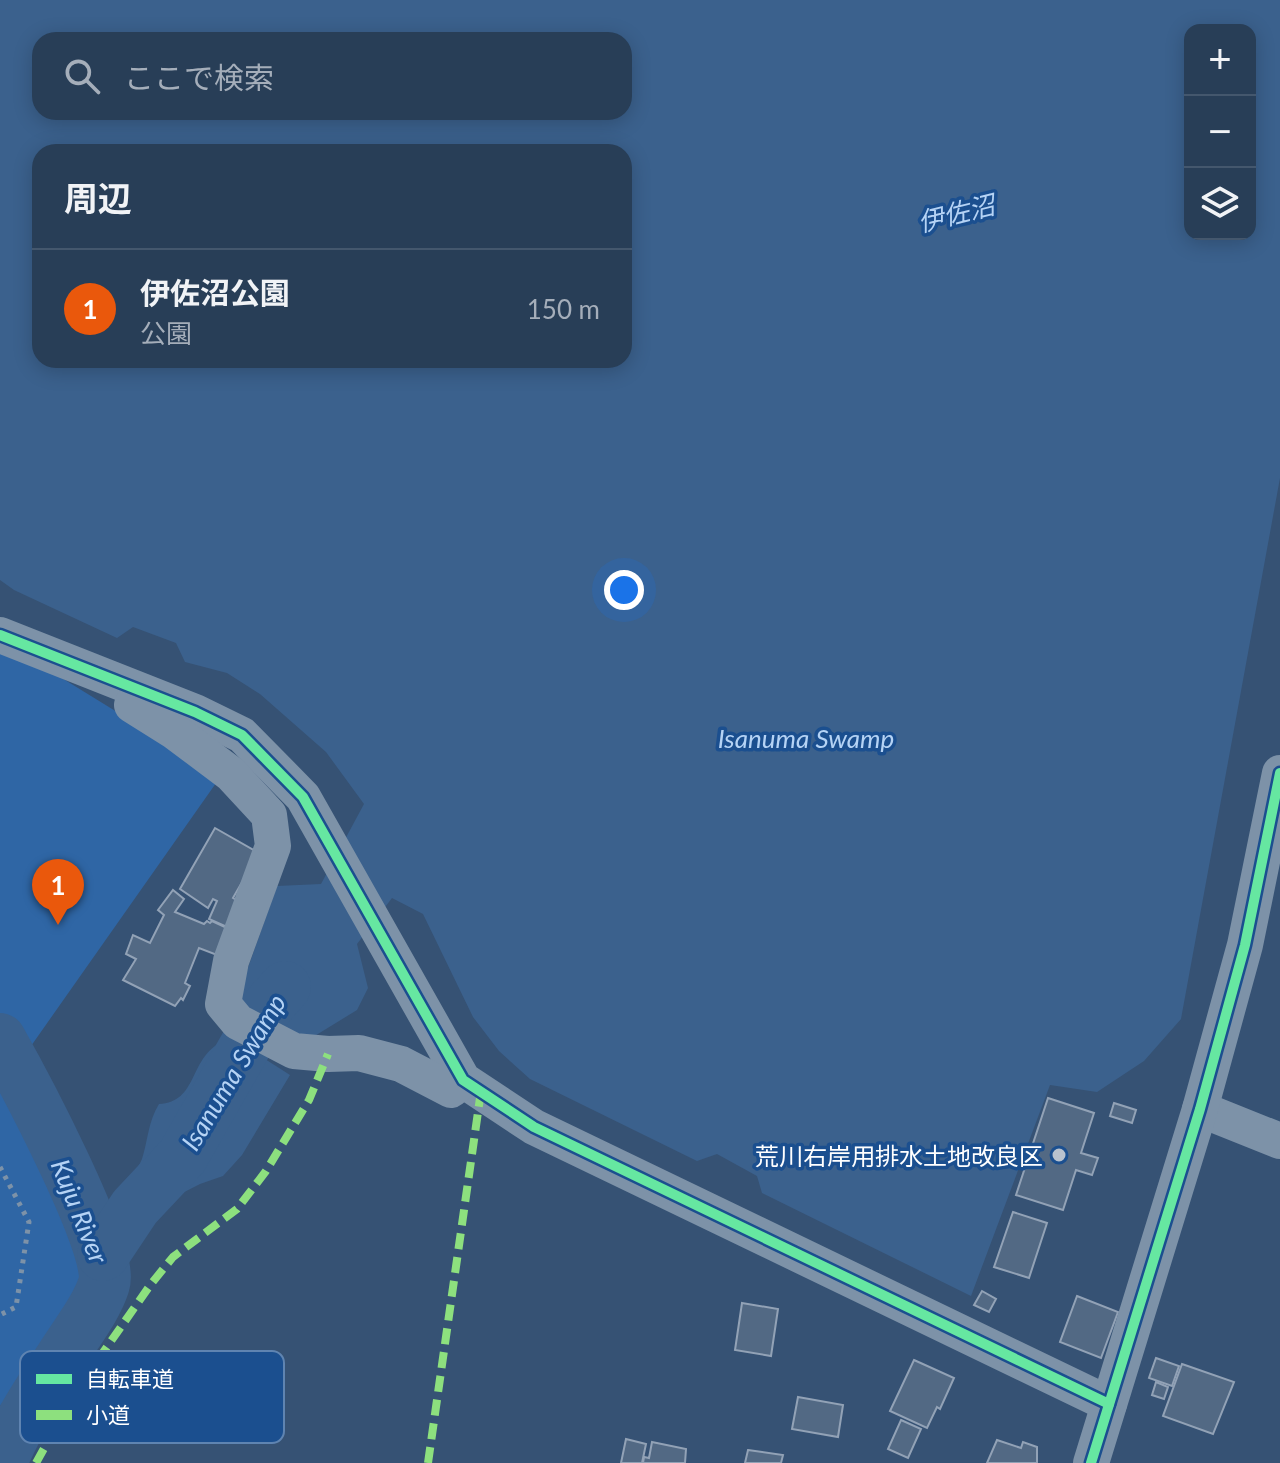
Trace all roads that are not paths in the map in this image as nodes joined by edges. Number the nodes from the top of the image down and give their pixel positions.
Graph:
1 (0, 635) edge
2 (59, 660) junction
3 (1280, 773) edge
4 (463, 1080) junction
5 (1200, 1109) junction
6 (1280, 1141) edge
7 (1109, 1404) junction
8 (1091, 1463) edge

1 - 2 street
2 - 4 street
2 - 4 street
3 - 5 street
4 - 7 street
5 - 6 street
5 - 7 street
7 - 8 street

